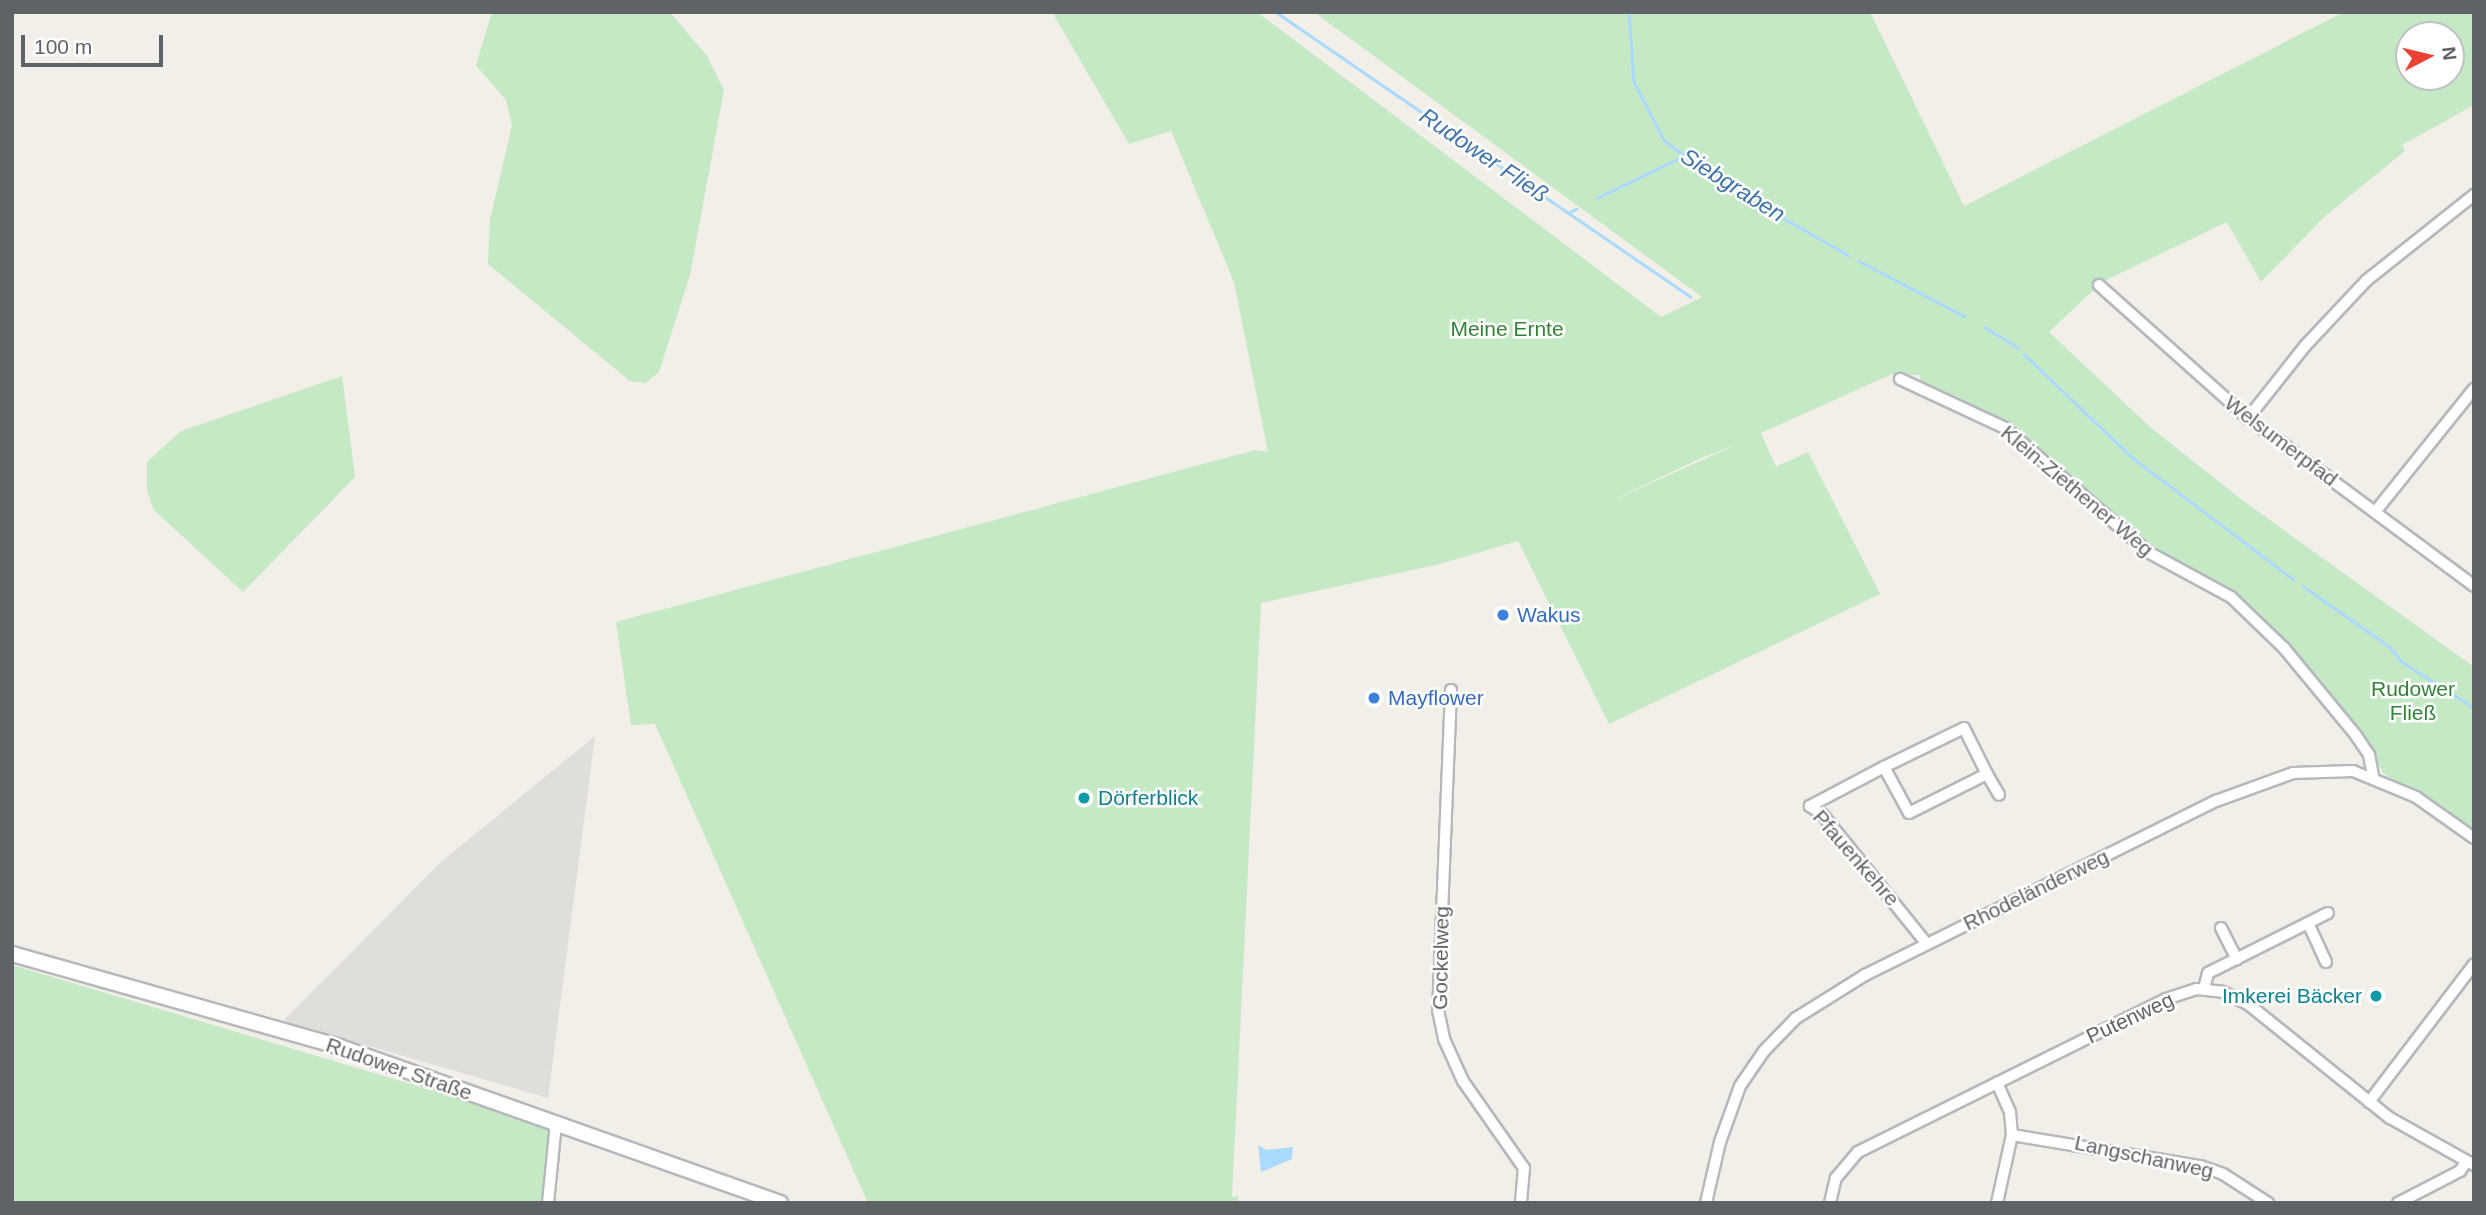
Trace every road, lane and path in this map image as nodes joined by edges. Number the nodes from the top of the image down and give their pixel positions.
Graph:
1 (2474, 195) edge
2 (2099, 285) dead end
3 (1900, 379) dead end
4 (2474, 389) edge
5 (2248, 418) junction
6 (2375, 512) junction
7 (2474, 586) edge
8 (1451, 690) dead end
9 (1884, 767) junction
10 (1987, 774) junction
11 (2372, 776) junction
12 (1999, 794) dead end
13 (2474, 838) edge
14 (2328, 913) dead end
15 (2308, 923) junction
16 (2221, 928) dead end
17 (1927, 944) junction
18 (12, 954) edge
19 (2237, 959) junction
20 (2326, 962) dead end
21 (2474, 964) edge
22 (2204, 989) junction
23 (1997, 1083) junction
24 (2370, 1102) junction
25 (556, 1123) junction
26 (2012, 1135) junction
27 (2470, 1163) edge
28 (548, 1203) edge
29 (780, 1203) edge
30 (1521, 1203) edge
31 (1706, 1203) edge
32 (1830, 1203) edge
33 (1997, 1203) edge
34 (2269, 1203) edge
35 (2398, 1203) edge

1 - 5 street
2 - 5 street, Welsumerpfad
3 - 11 street, Klein-Ziethener Weg
4 - 6 street
5 - 6 street, Welsumerpfad
6 - 7 street, Welsumerpfad
8 - 30 street, Gockelweg
9 - 10 street
9 - 10 street, Pfauenkehre
9 - 17 street, Pfauenkehre
10 - 12 street
11 - 13 street, Rhodeländerweg
11 - 17 street, Rhodeländerweg
14 - 15 street
15 - 19 street
15 - 20 street
16 - 19 street
17 - 31 street, Rhodeländerweg
18 - 25 street, Rudower Straße
19 - 22 street
21 - 24 street
22 - 23 street, Putenweg
22 - 24 street
23 - 26 street
23 - 32 street, Putenweg
24 - 27 street
25 - 28 street
25 - 29 street, Rudower Straße
26 - 33 street
26 - 34 street, Langschanweg
27 - 35 street

